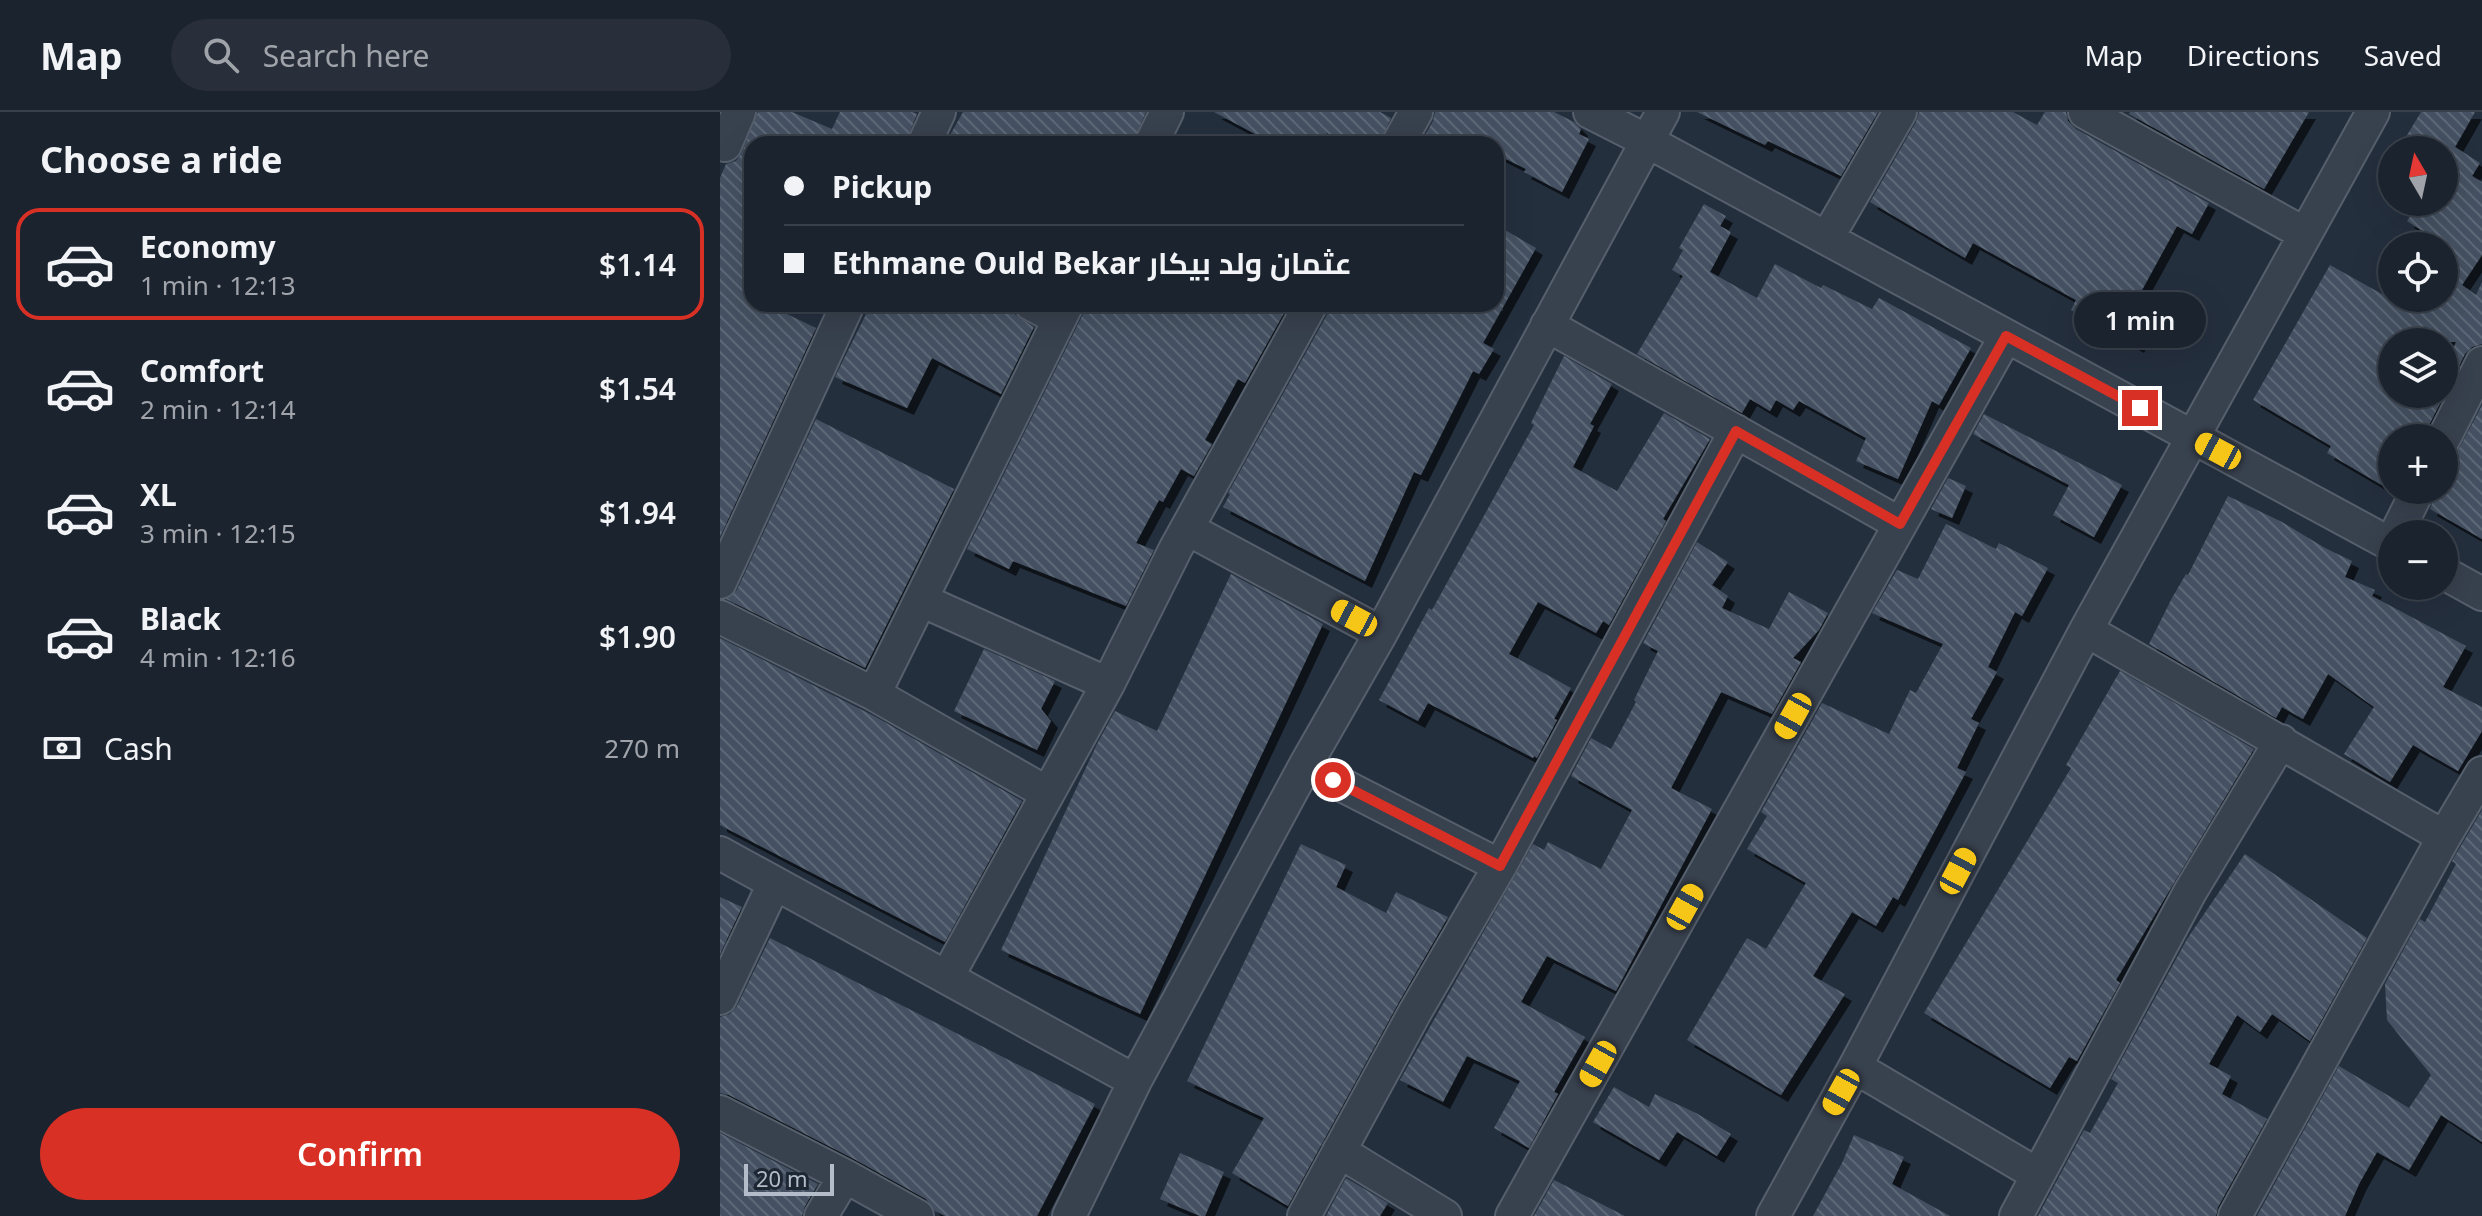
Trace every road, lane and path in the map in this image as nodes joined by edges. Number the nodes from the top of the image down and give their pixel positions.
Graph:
1 (739, 112) edge
2 (939, 112) edge
3 (1167, 112) edge
4 (1416, 112) edge
5 (1590, 112) edge
6 (1663, 112) edge
7 (1900, 112) edge
8 (2373, 112) edge
9 (2103, 116) edge
10 (928, 136) edge
11 (1155, 136) edge
12 (1402, 136) edge
13 (1647, 141) junction
14 (732, 149) edge
15 (2305, 234) junction
16 (1827, 238) junction
17 (844, 312) edge
18 (1063, 312) edge
19 (1307, 312) edge
20 (1547, 325) junction
21 (2006, 336) junction
22 (2482, 363) edge
23 (2451, 424) edge
24 (1736, 431) junction
25 (2193, 437) junction
26 (1900, 524) junction
27 (1188, 529) junction
28 (2378, 533) edge
29 (2458, 581) edge
30 (720, 582) edge
31 (2482, 594) edge
32 (921, 600) junction
33 (720, 617) edge
34 (2086, 630) junction
35 (1381, 633) junction
36 (1108, 684) junction
37 (874, 694) junction
38 (2281, 741) junction
39 (1305, 766) junction
40 (2482, 773) edge
41 (1047, 793) junction
42 (2444, 837) junction
43 (720, 853) edge
44 (1500, 866) junction
45 (774, 884) junction
46 (947, 977) junction
47 (720, 998) edge
48 (1855, 1067) junction
49 (1135, 1081) junction
50 (720, 1112) edge
51 (1339, 1151) junction
52 (2038, 1175) junction
53 (845, 1176) junction
54 (821, 1216) edge
55 (917, 1216) edge
56 (1069, 1216) edge
57 (1304, 1216) edge
58 (1445, 1216) edge
59 (1512, 1216) edge
60 (1773, 1216) edge
61 (2016, 1216) edge
62 (2235, 1216) edge

1 - 14 street
2 - 10 street
3 - 11 street
4 - 12 street
5 - 13 street
6 - 13 street
7 - 16 street
8 - 15 street
9 - 15 street
13 - 16 street
13 - 20 street
15 - 25 street
16 - 21 street
17 - 30 street
18 - 32 street
19 - 27 street
20 - 24 street
20 - 35 street
21 - 25 street
21 - 26 street
22 - 23 street
24 - 26 street
24 - 44 street
25 - 28 street
25 - 34 street
26 - 59 street
27 - 35 street
27 - 36 street
29 - 31 street
32 - 36 street
32 - 37 street
33 - 37 street
34 - 38 street
34 - 48 street
35 - 39 street
36 - 41 street
37 - 41 street
38 - 42 street
38 - 52 street
39 - 44 street
39 - 49 street
40 - 42 street
41 - 46 street
42 - 62 street
43 - 45 street
44 - 51 street
45 - 46 street
45 - 47 street
46 - 49 street
48 - 52 street
48 - 60 street
49 - 56 street
50 - 53 street
51 - 57 street
51 - 58 street
52 - 61 street
53 - 54 street
53 - 55 street

